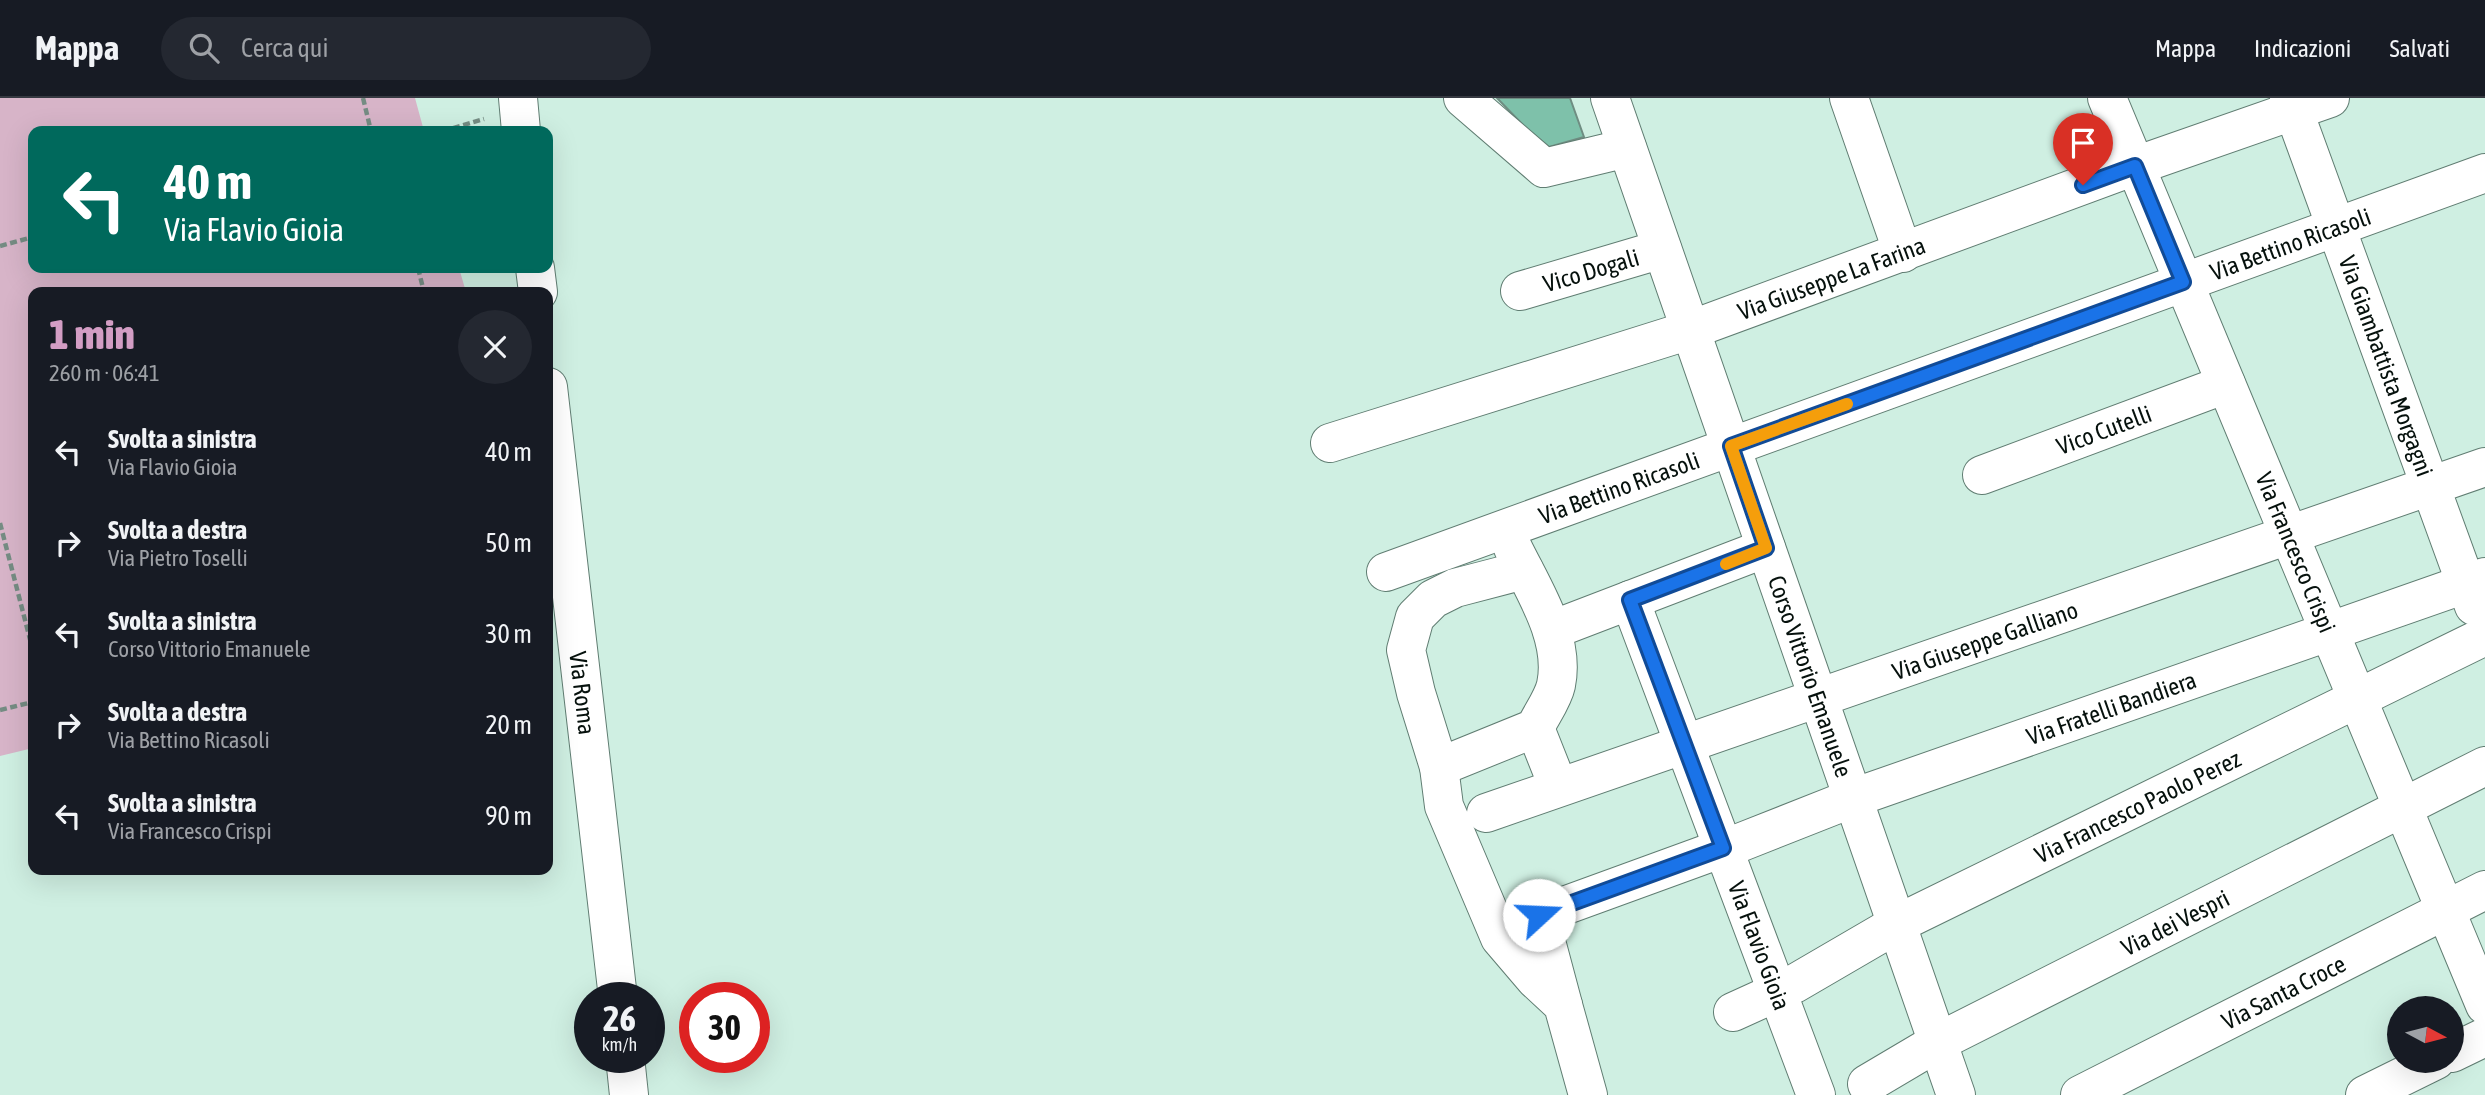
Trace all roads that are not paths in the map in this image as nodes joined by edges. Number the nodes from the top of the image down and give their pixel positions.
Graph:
1 (518, 98) edge
2 (1463, 98) edge
3 (1610, 98) edge
4 (1849, 98) edge
5 (2107, 98) edge
6 (2330, 98) edge
7 (2292, 105) edge
8 (521, 126) edge
9 (1627, 148) junction
10 (2135, 166) junction
11 (2485, 173) edge
12 (2337, 227) junction
13 (1662, 249) junction
14 (1903, 253) junction
15 (2183, 282) junction
16 (1520, 291) dead end
17 (1690, 330) junction
18 (2226, 384) junction
19 (553, 431) edge
20 (1330, 443) dead end
21 (1731, 446) junction
22 (2485, 467) edge
23 (1982, 475) dead end
24 (2431, 486) junction
25 (1505, 530) junction
26 (2289, 535) junction
27 (1766, 548) junction
28 (1524, 570) junction
29 (1387, 572) dead end
30 (2476, 580) edge
31 (1630, 600) junction
32 (1552, 629) junction
33 (2329, 632) junction
34 (2485, 636) edge
35 (1818, 696) junction
36 (2357, 698) junction
37 (1535, 728) junction
38 (1684, 743) junction
39 (2485, 766) edge
40 (1439, 767) junction
41 (1558, 786) junction
42 (1853, 798) junction
43 (2402, 808) junction
44 (1486, 813) dead end
45 (1731, 846) junction
46 (2485, 890) edge
47 (2445, 910) junction
48 (1897, 924) junction
49 (616, 982) edge
50 (1786, 988) junction
51 (1563, 1005) junction
52 (2485, 1006) edge
53 (1733, 1012) dead end
54 (2485, 1037) edge
55 (1938, 1042) junction
56 (2464, 1047) edge
57 (627, 1073) edge
58 (2410, 1073) edge
59 (1867, 1084) dead end
60 (629, 1095) edge
61 (1588, 1095) edge
62 (1816, 1095) edge
63 (1956, 1095) edge
64 (2080, 1095) edge
65 (2365, 1095) edge

1 - 8 street
2 - 9 street
3 - 9 street, Corso Vittorio Emanuele
4 - 14 street
5 - 10 street, Via Francesco Crispi
6 - 7 street, Via Giuseppe La Farina
7 - 10 street, Via Giuseppe La Farina
7 - 12 street, Via Giambattista Morgagni
9 - 13 street, Corso Vittorio Emanuele
10 - 14 street, Via Giuseppe La Farina
10 - 15 street, Via Francesco Crispi
11 - 12 street, Via Bettino Ricasoli
12 - 15 street, Via Bettino Ricasoli
12 - 24 street, Via Giambattista Morgagni
13 - 16 street, Vico Dogali
13 - 17 street, Corso Vittorio Emanuele
14 - 17 street, Via Giuseppe La Farina
15 - 18 street, Via Francesco Crispi
15 - 21 street, Via Bettino Ricasoli
17 - 20 street, Via Giuseppe La Farina
17 - 21 street, Corso Vittorio Emanuele
18 - 23 street, Vico Cutelli
18 - 26 street, Via Francesco Crispi
19 - 49 street, Via Roma
21 - 25 street, Via Bettino Ricasoli
21 - 27 street, Corso Vittorio Emanuele
22 - 24 street, Via Giuseppe Galliano
24 - 26 street, Via Giuseppe Galliano
24 - 30 street, Via Giambattista Morgagni
25 - 28 street
25 - 29 street, Via Bettino Ricasoli
26 - 33 street, Via Francesco Crispi
26 - 35 street, Via Giuseppe Galliano
27 - 31 street
27 - 35 street, Corso Vittorio Emanuele
28 - 32 street
28 - 40 street
30 - 33 street, Via Fratelli Bandiera
30 - 34 street, Via Giambattista Morgagni
31 - 32 street
31 - 38 street, Via Flavio Gioia
32 - 37 street
33 - 36 street, Via Francesco Crispi
33 - 42 street, Via Fratelli Bandiera
34 - 36 street, Via Francesco Paolo Perez
35 - 38 street, Via Giuseppe Galliano
35 - 42 street, Corso Vittorio Emanuele
36 - 43 street, Via Francesco Crispi
36 - 48 street, Via Francesco Paolo Perez
37 - 40 street
37 - 41 street
38 - 41 street, Via Giuseppe Galliano
38 - 45 street, Via Flavio Gioia
39 - 43 street, Via dei Vespri
40 - 51 street
41 - 44 street, Via Giuseppe Galliano
42 - 45 street, Via Fratelli Bandiera
42 - 48 street, Corso Vittorio Emanuele
43 - 47 street, Via Francesco Crispi
43 - 55 street, Via dei Vespri
45 - 50 street, Via Flavio Gioia
45 - 51 street, Via Fratelli Bandiera
46 - 47 street, Via Santa Croce
47 - 52 street, Via Francesco Crispi
47 - 64 street, Via Santa Croce
48 - 50 street, Via Francesco Paolo Perez
48 - 55 street, Corso Vittorio Emanuele
50 - 53 street, Via Francesco Paolo Perez
50 - 62 street, Via Flavio Gioia
51 - 61 street
54 - 56 street
55 - 59 street, Via dei Vespri
55 - 63 street, Corso Vittorio Emanuele
57 - 60 street
58 - 65 street

